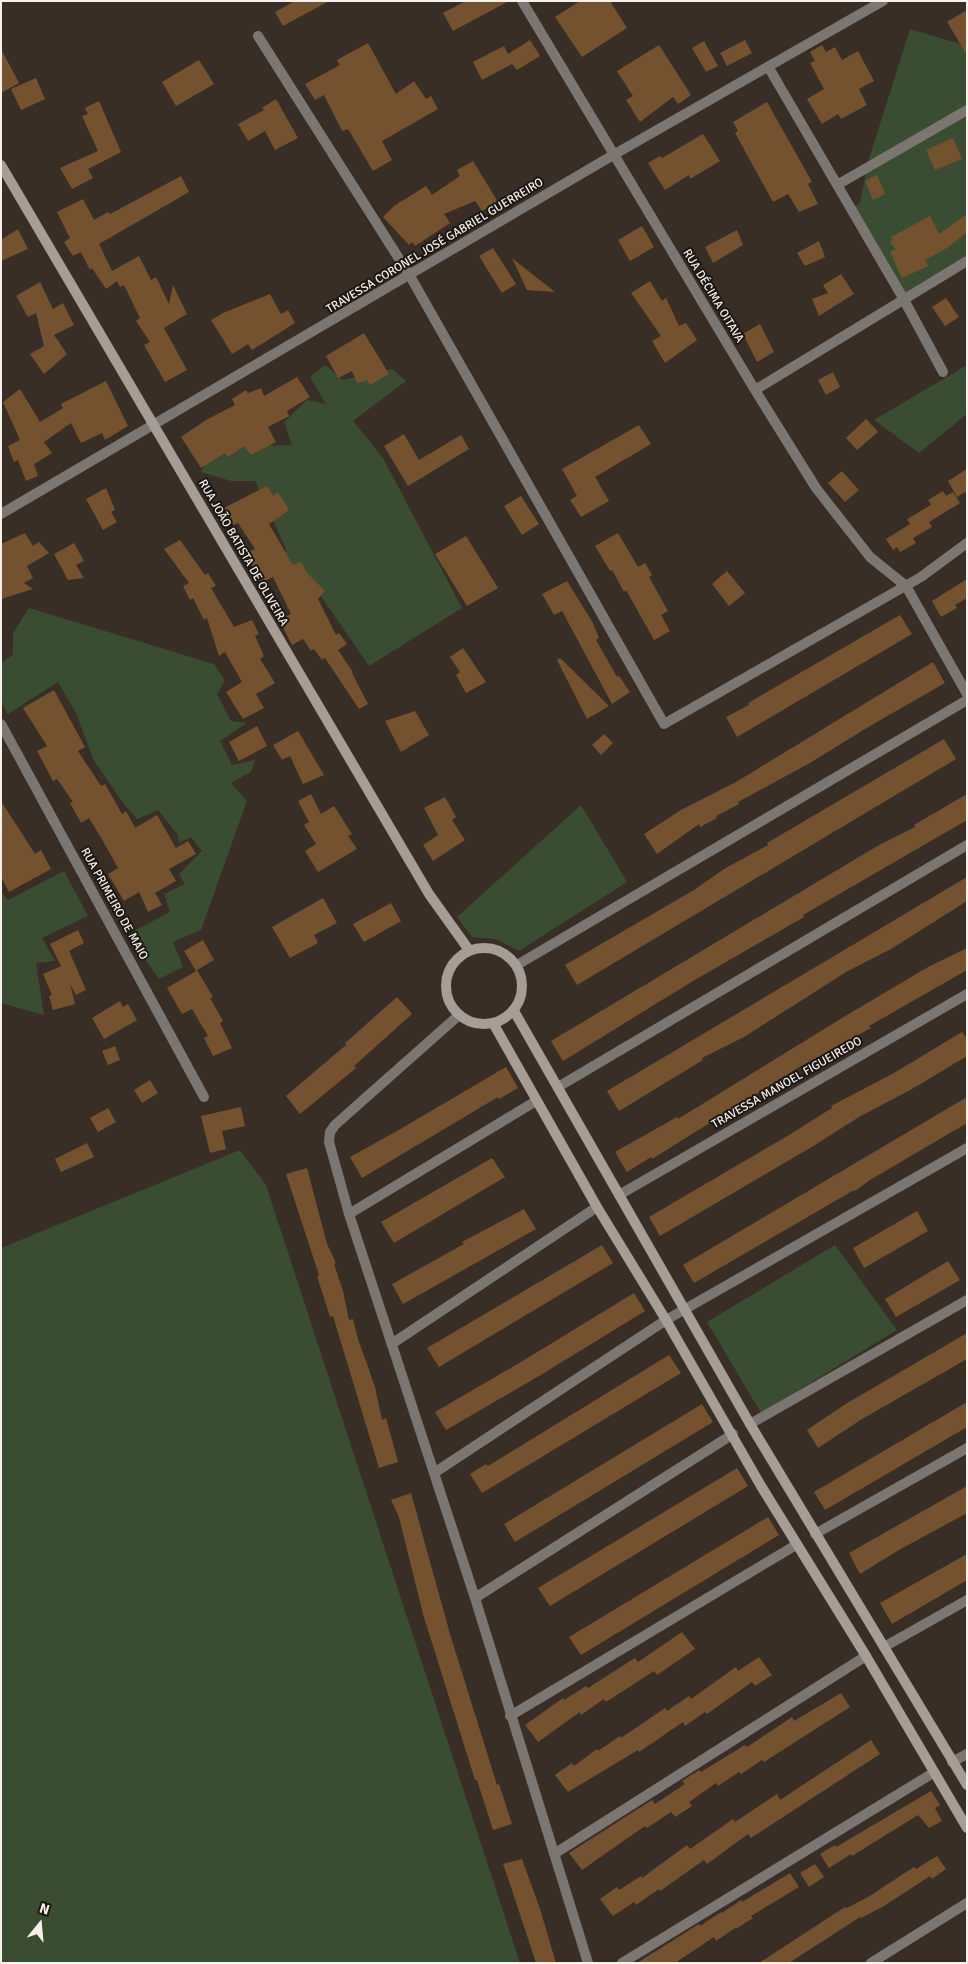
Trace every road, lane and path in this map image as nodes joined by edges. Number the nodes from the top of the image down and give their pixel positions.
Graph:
1 (522, 1) edge
2 (883, 1) edge
3 (258, 36) dead end
4 (769, 68) junction
5 (967, 110) edge
6 (615, 154) junction
7 (1, 165) edge
8 (837, 185) junction
9 (967, 261) edge
10 (410, 276) junction
11 (903, 298) junction
12 (942, 372) dead end
13 (755, 390) junction
14 (153, 425) junction
15 (1, 514) edge
16 (967, 543) edge
17 (906, 586) junction
18 (967, 694) edge
19 (967, 700) edge
20 (1, 724) edge
21 (967, 845) edge
22 (469, 950) junction
23 (516, 965) junction
24 (967, 994) edge
25 (514, 1011) junction
26 (459, 1015) junction
27 (493, 1023) junction
28 (558, 1087) junction
29 (204, 1097) dead end
30 (536, 1100) junction
31 (967, 1148) edge
32 (619, 1195) junction
33 (597, 1207) junction
34 (349, 1214) junction
35 (967, 1300) edge
36 (684, 1310) junction
37 (666, 1320) junction
38 (393, 1343) junction
39 (750, 1424) junction
40 (733, 1434) junction
41 (967, 1448) edge
42 (434, 1473) junction
43 (815, 1534) junction
44 (796, 1545) junction
45 (475, 1598) junction
46 (967, 1600) edge
47 (884, 1647) junction
48 (866, 1656) junction
49 (510, 1716) junction
50 (967, 1754) edge
51 (952, 1762) junction
52 (933, 1773) junction
53 (967, 1786) edge
54 (967, 1828) edge
55 (554, 1854) junction
56 (967, 1903) edge
57 (588, 1963) edge
58 (622, 1963) edge
59 (871, 1963) edge

1 - 6 street, RUA DÉCIMA OITAVA
2 - 4 street, TRAVESSA CORONEL JOSÉ GABRIEL GUERREIRO
3 - 10 street
4 - 6 street, TRAVESSA CORONEL JOSÉ GABRIEL GUERREIRO
4 - 8 street
5 - 8 street
6 - 10 street, TRAVESSA CORONEL JOSÉ GABRIEL GUERREIRO
6 - 13 street, RUA DÉCIMA OITAVA
7 - 14 street, RUA JOÃO BATISTA DE OLIVEIRA
8 - 11 street
9 - 11 street
10 - 14 street, TRAVESSA CORONEL JOSÉ GABRIEL GUERREIRO
10 - 17 street
11 - 12 street
11 - 13 street
13 - 17 street, RUA DÉCIMA OITAVA
14 - 15 street, TRAVESSA CORONEL JOSÉ GABRIEL GUERREIRO
14 - 22 street, RUA JOÃO BATISTA DE OLIVEIRA
16 - 17 street
17 - 18 street
19 - 23 street
20 - 29 street, RUA PRIMEIRO DE MAIO
21 - 28 street
22 - 23 street
22 - 26 street
23 - 25 street
24 - 32 street, TRAVESSA MANOEL FIGUEIREDO
25 - 27 street
25 - 28 street
26 - 27 street
26 - 34 street
27 - 30 street
28 - 32 street
30 - 33 street
30 - 34 street
31 - 36 street
32 - 36 street
33 - 37 street
33 - 38 street
34 - 38 street
35 - 39 street
36 - 37 street
36 - 39 street
37 - 40 street
37 - 42 street
38 - 42 street
39 - 43 street
40 - 44 street
40 - 45 street
41 - 43 street
42 - 45 street
43 - 47 street
44 - 48 street
44 - 49 street
45 - 49 street
46 - 47 street
47 - 51 street
48 - 52 street
48 - 55 street
49 - 55 street
50 - 51 street
51 - 53 street
52 - 54 street
52 - 58 street
55 - 57 street
56 - 59 street

